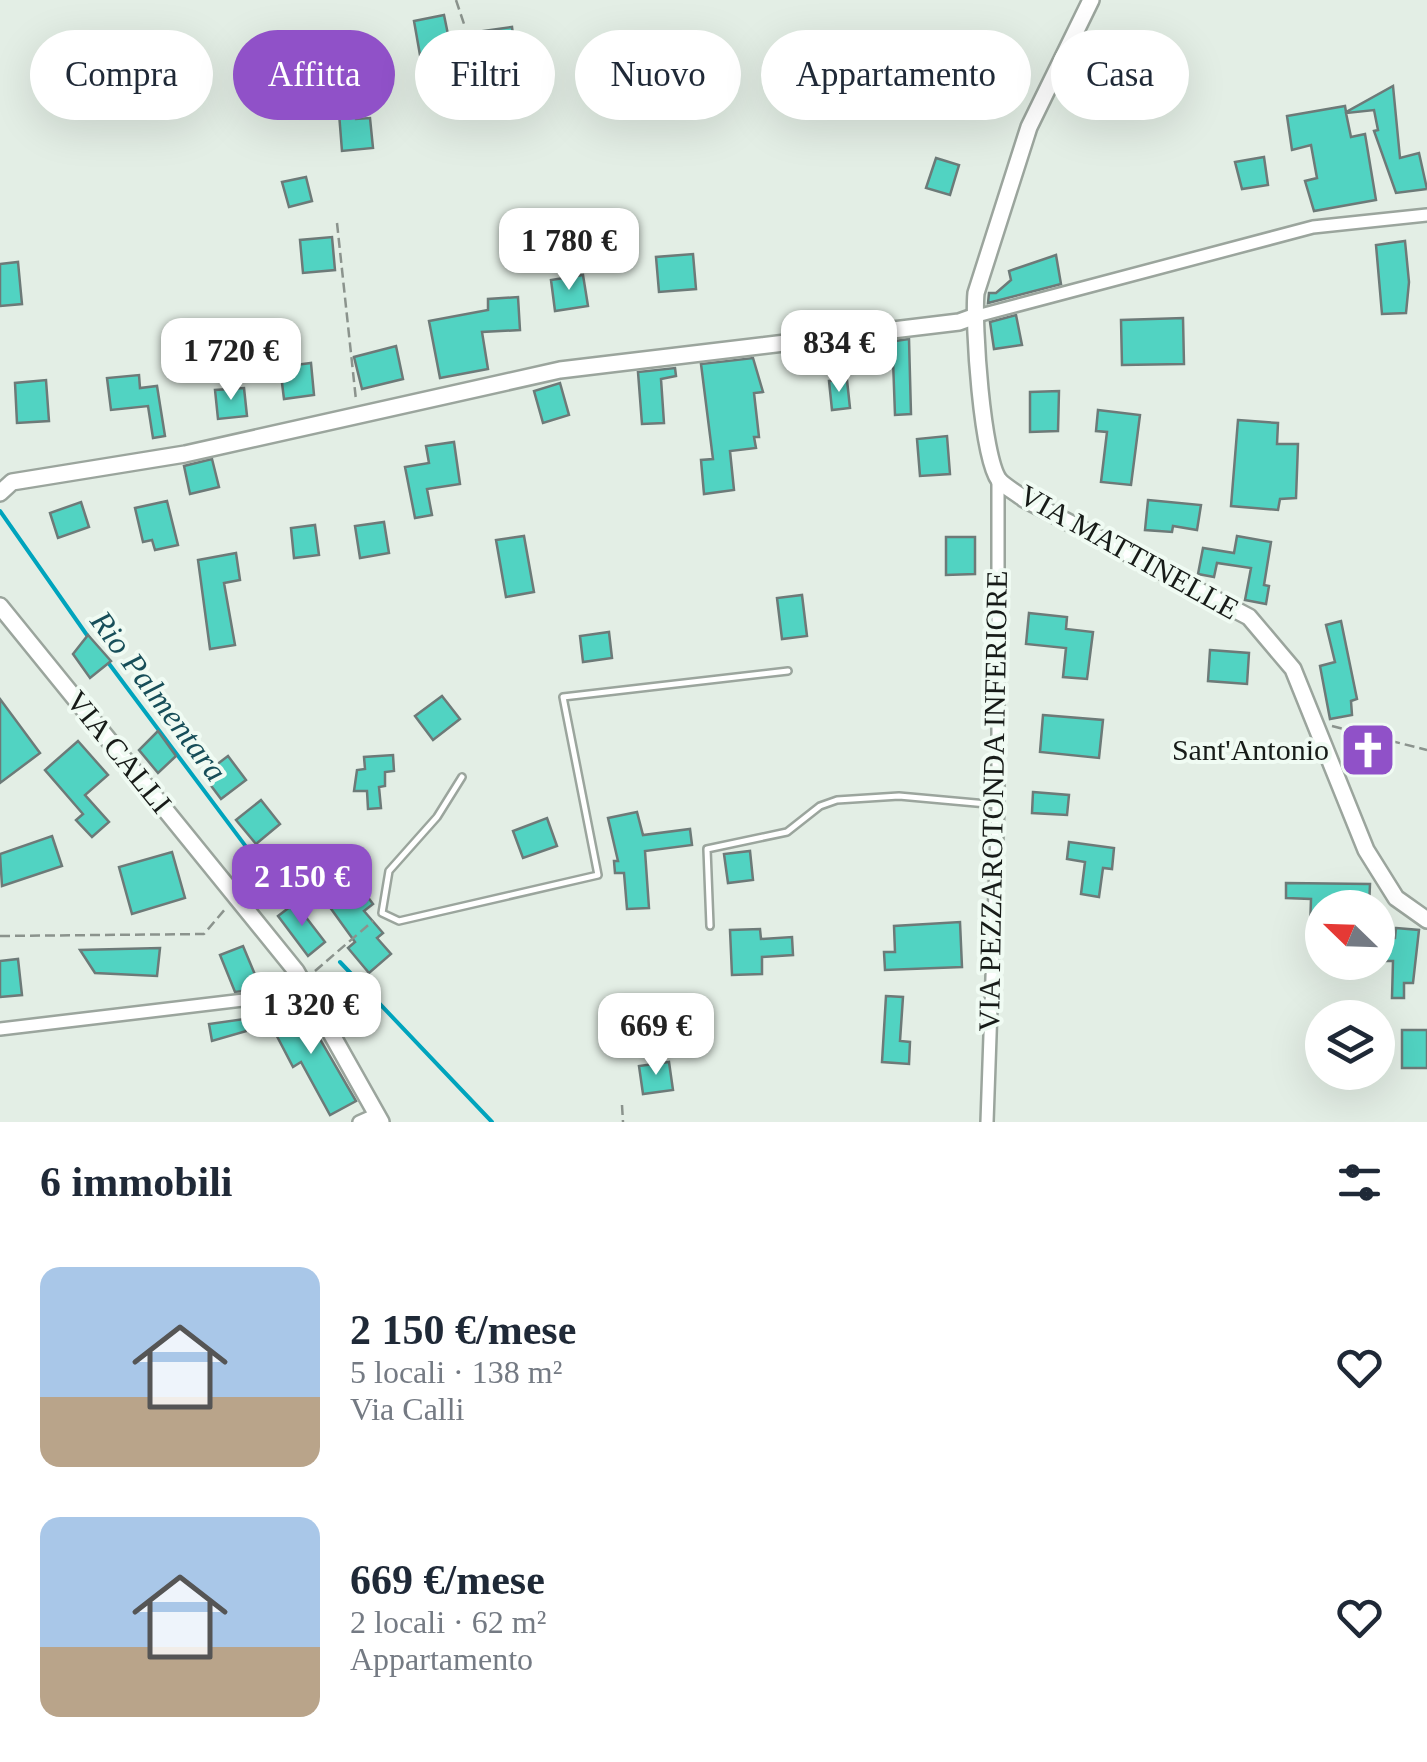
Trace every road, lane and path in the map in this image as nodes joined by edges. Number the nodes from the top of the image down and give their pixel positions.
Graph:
1 (456, 0) edge
2 (1091, 0) edge
3 (465, 26) dead end
4 (1427, 215) edge
5 (338, 223) dead end
6 (974, 317) junction
7 (360, 418) junction
8 (998, 479) junction
9 (0, 494) edge
10 (0, 606) edge
11 (788, 671) dead end
12 (1316, 723) junction
13 (1427, 750) edge
14 (462, 777) dead end
15 (998, 805) junction
16 (235, 894) junction
17 (382, 913) junction
18 (1427, 920) edge
19 (710, 926) dead end
20 (0, 936) edge
21 (307, 986) junction
22 (0, 1029) edge
23 (622, 1105) dead end
24 (379, 1118) edge
25 (360, 1122) edge
26 (622, 1122) edge
27 (987, 1122) edge

1 - 3 path
2 - 6 street, VIA MATTINELLE
4 - 6 street
5 - 7 path
6 - 7 street
6 - 8 street, VIA MATTINELLE
7 - 9 street
8 - 12 street, VIA MATTINELLE
8 - 15 street, VIA PEZZAROTONDA INFERIORE
10 - 16 street, VIA CALLI
11 - 17 lane
12 - 13 path
12 - 18 street, VIA MATTINELLE
14 - 17 lane
15 - 19 lane
15 - 27 street, VIA PEZZAROTONDA INFERIORE
16 - 20 path
16 - 21 street, VIA CALLI
17 - 21 path
21 - 22 street
21 - 24 street, VIA CALLI
23 - 26 path
24 - 25 street

